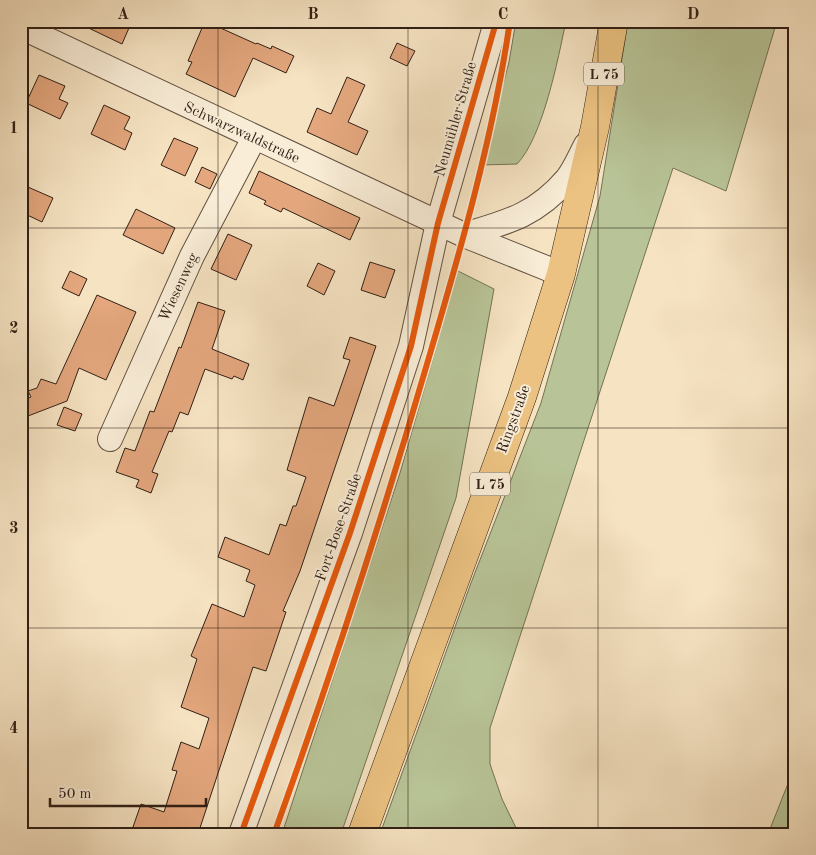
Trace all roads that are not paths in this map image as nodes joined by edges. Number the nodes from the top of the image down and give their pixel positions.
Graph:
1 (494, 21) edge
2 (614, 21) edge
3 (21, 27) edge
4 (595, 127) junction
5 (254, 138) junction
6 (438, 223) junction
7 (464, 235) junction
8 (561, 274) junction
9 (110, 439) dead end
10 (241, 834) edge
11 (362, 834) edge

1 - 6 street, Neumühler Straße
2 - 4 main road, Ringstraße / L 75
3 - 5 street, Schwarzwaldstraße
4 - 7 street
4 - 8 main road, Ringstraße / L 75
5 - 6 street, Schwarzwaldstraße
5 - 9 street, Wiesenweg
6 - 7 street, Schwarzwaldstraße
6 - 10 street, Fort-Bose-Straße
7 - 8 street, Schwarzwaldstraße
8 - 11 main road, Ringstraße / L 75

